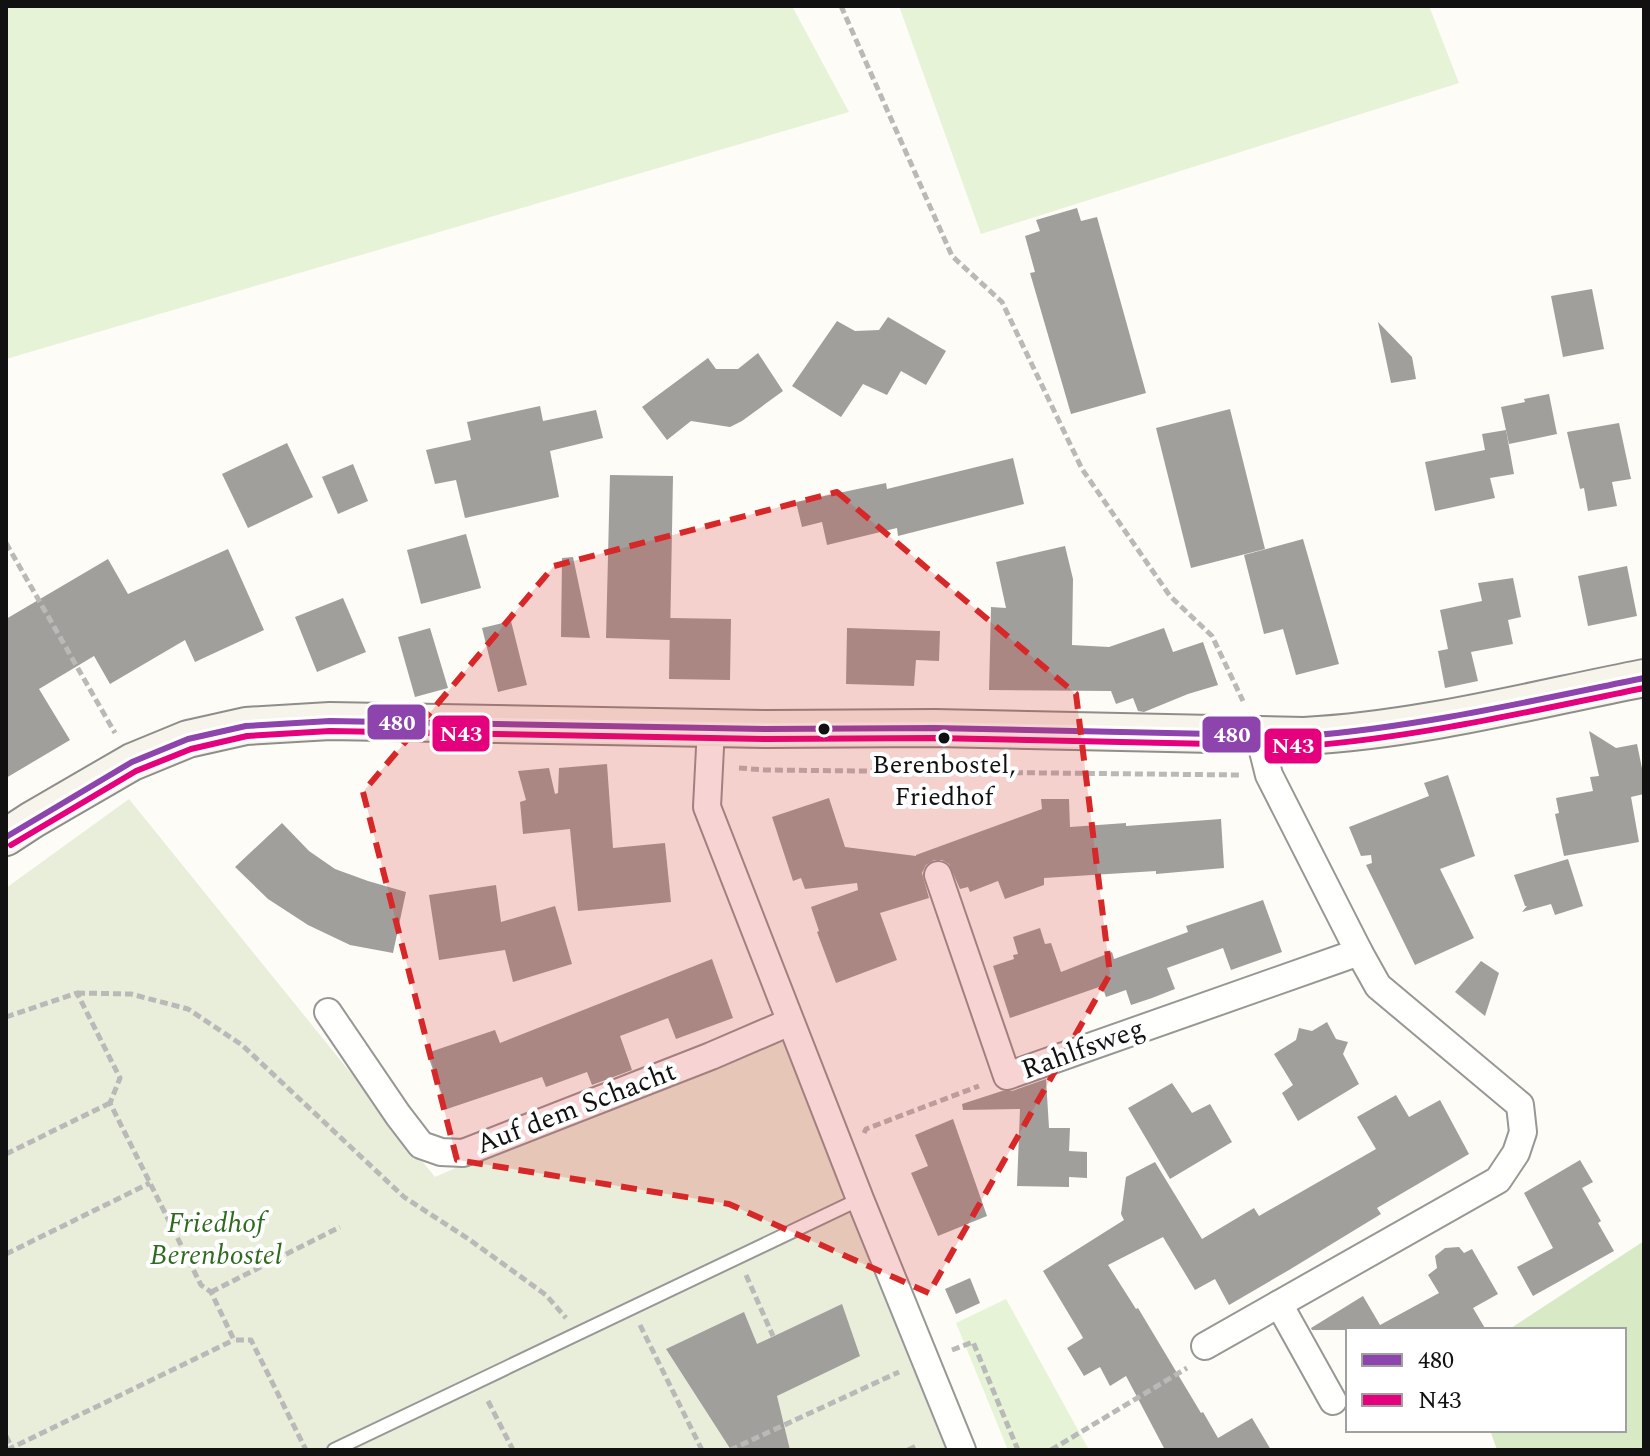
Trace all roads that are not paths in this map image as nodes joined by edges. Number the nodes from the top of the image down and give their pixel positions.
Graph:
1 (1644, 678) edge
2 (711, 728) junction
3 (1259, 735) junction
4 (6, 837) edge
5 (938, 875) dead end
6 (1359, 952) junction
7 (328, 1012) dead end
8 (790, 1022) junction
9 (860, 1199) junction
10 (1279, 1304) junction
11 (1205, 1346) road end
12 (1333, 1401) dead end
13 (334, 1450) edge
14 (962, 1450) edge

1 - 3 street
2 - 3 street
2 - 4 street
2 - 8 street
3 - 6 street
5 - 6 street, Rahlfsweg
6 - 10 street
7 - 8 street, Auf dem Schacht
8 - 9 street
9 - 13 lane
9 - 14 street
10 - 11 street
10 - 12 street

